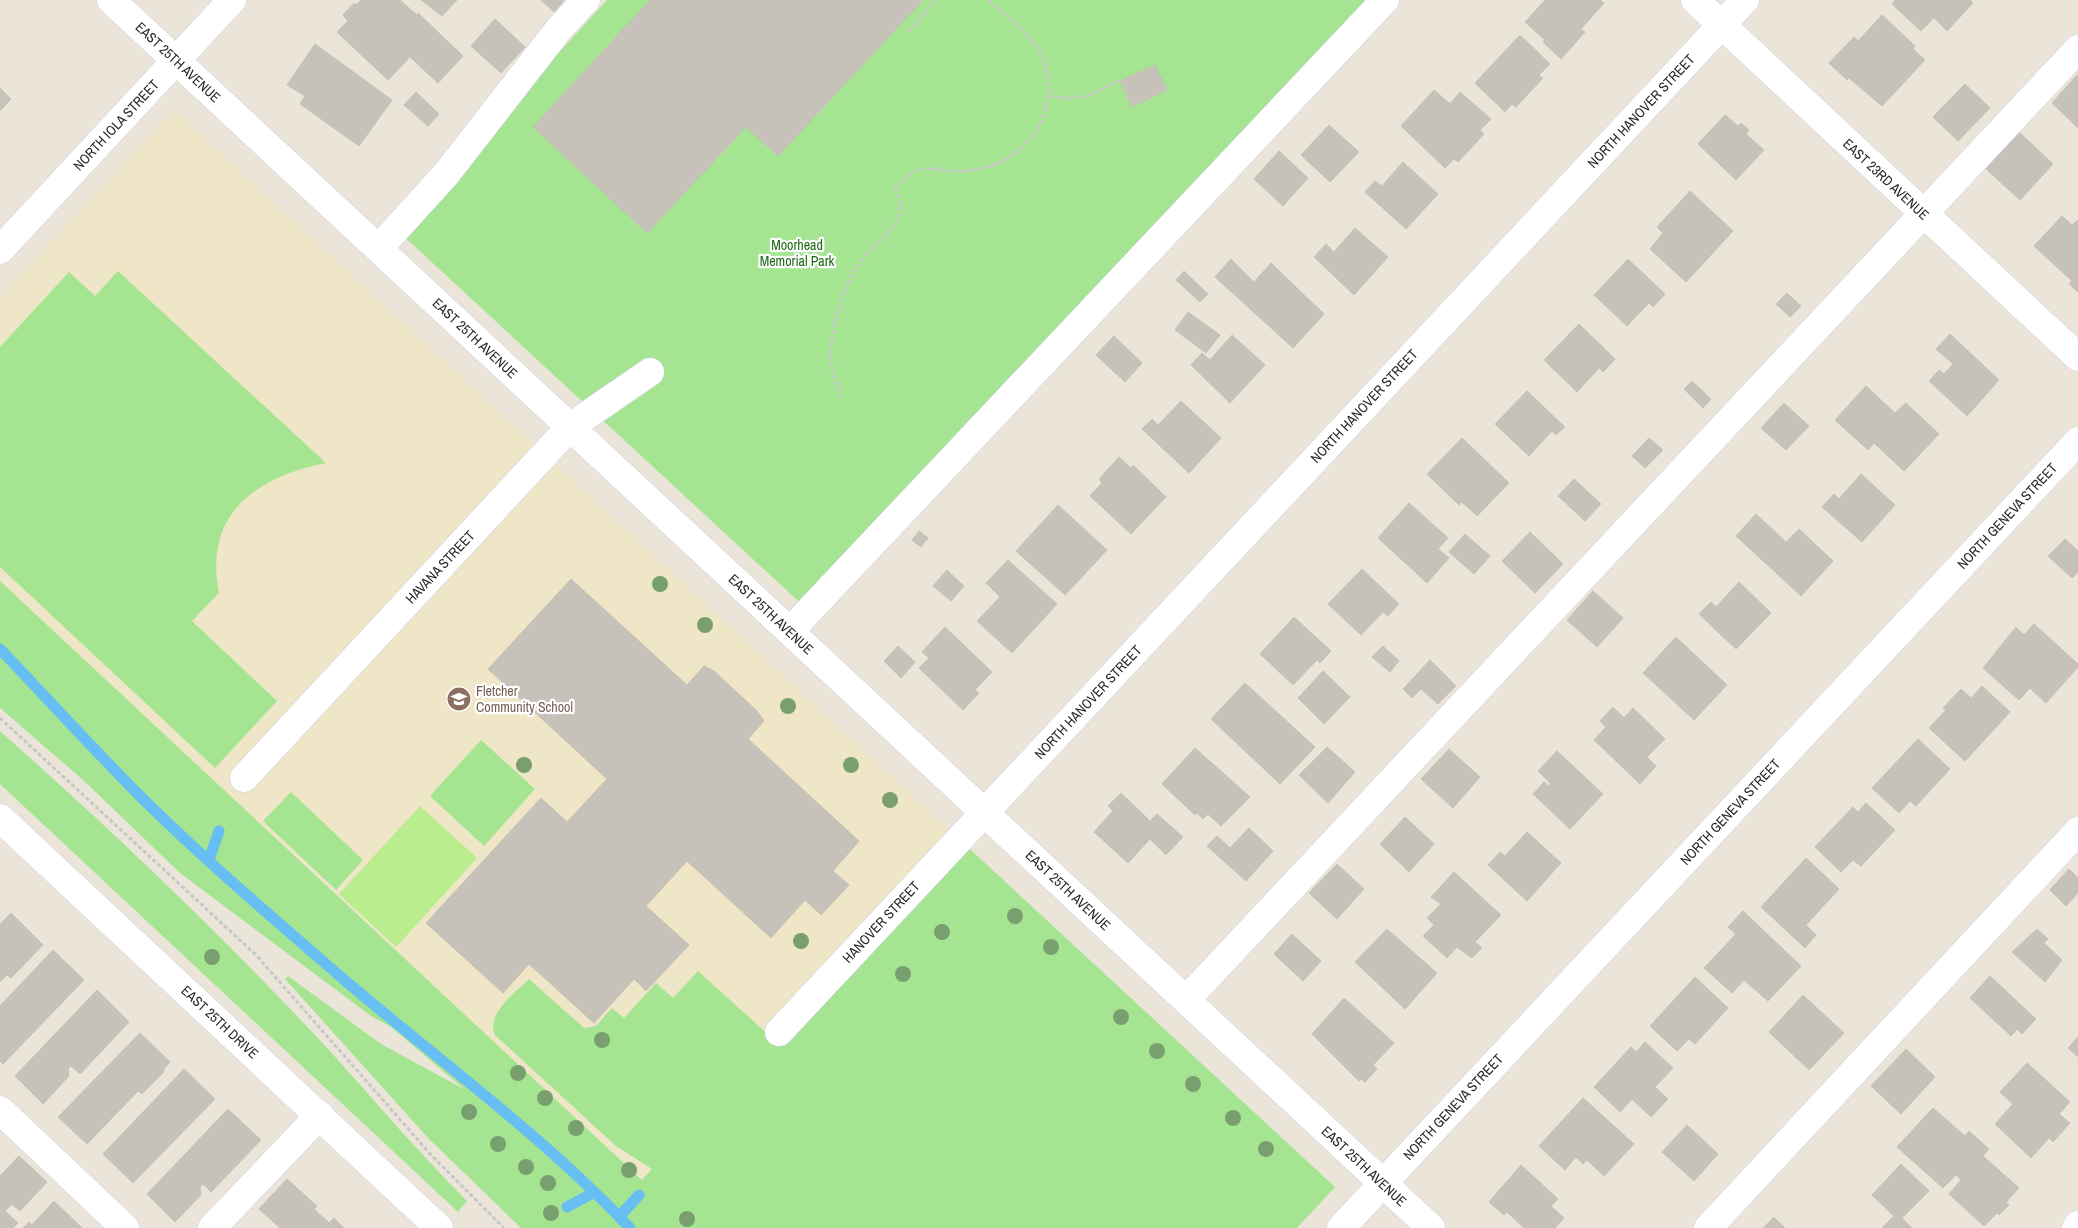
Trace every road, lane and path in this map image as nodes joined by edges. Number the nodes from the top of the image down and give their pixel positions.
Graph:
1 (111, 0) edge
2 (232, 0) edge
3 (586, 0) edge
4 (936, 0) edge
5 (988, 0) edge
6 (1385, 0) edge
7 (1695, 0) edge
8 (1745, 0) edge
9 (1722, 25) junction
10 (908, 31) dead end
11 (2078, 49) edge
12 (176, 60) junction
13 (1120, 81) dead end
14 (1049, 95) junction
15 (1925, 214) junction
16 (379, 248) junction
17 (0, 250) edge
18 (2078, 358) edge
19 (650, 372) dead end
20 (842, 397) dead end
21 (570, 427) junction
22 (2078, 441) edge
23 (790, 631) junction
24 (0, 718) edge
25 (244, 778) dead end
26 (984, 812) junction
27 (0, 818) edge
28 (2078, 831) edge
29 (1186, 1000) junction
30 (779, 1032) dead end
31 (0, 1110) edge
32 (320, 1115) junction
33 (1382, 1183) junction
34 (125, 1228) edge
35 (212, 1228) edge
36 (439, 1228) edge
37 (504, 1228) edge
38 (1341, 1228) edge
39 (1431, 1228) edge
40 (1708, 1228) edge

1 - 12 street, EAST 25TH AVENUE
2 - 12 street, NORTH IOLA STREET
3 - 16 street
4 - 10 path
5 - 14 path
6 - 23 street
7 - 9 street, EAST 23RD AVENUE
8 - 9 street, NORTH HANOVER STREET
9 - 15 street, EAST 23RD AVENUE
9 - 26 street, NORTH HANOVER STREET
11 - 15 street
12 - 16 street, EAST 25TH AVENUE
12 - 17 street, NORTH IOLA STREET
13 - 14 path
14 - 20 path
15 - 18 street, EAST 23RD AVENUE
15 - 29 street
16 - 21 street, EAST 25TH AVENUE
19 - 21 street, HAVANA STREET
21 - 23 street, EAST 25TH AVENUE
21 - 25 street, HAVANA STREET
22 - 33 street, NORTH GENEVA STREET
23 - 26 street, EAST 25TH AVENUE
24 - 37 path
26 - 29 street, EAST 25TH AVENUE
26 - 30 street, HANOVER STREET
27 - 32 street, EAST 25TH DRIVE
28 - 40 street
29 - 33 street, EAST 25TH AVENUE
31 - 34 street
32 - 35 street
32 - 36 street, EAST 25TH DRIVE
33 - 38 street, NORTH GENEVA STREET
33 - 39 street, EAST 25TH AVENUE

